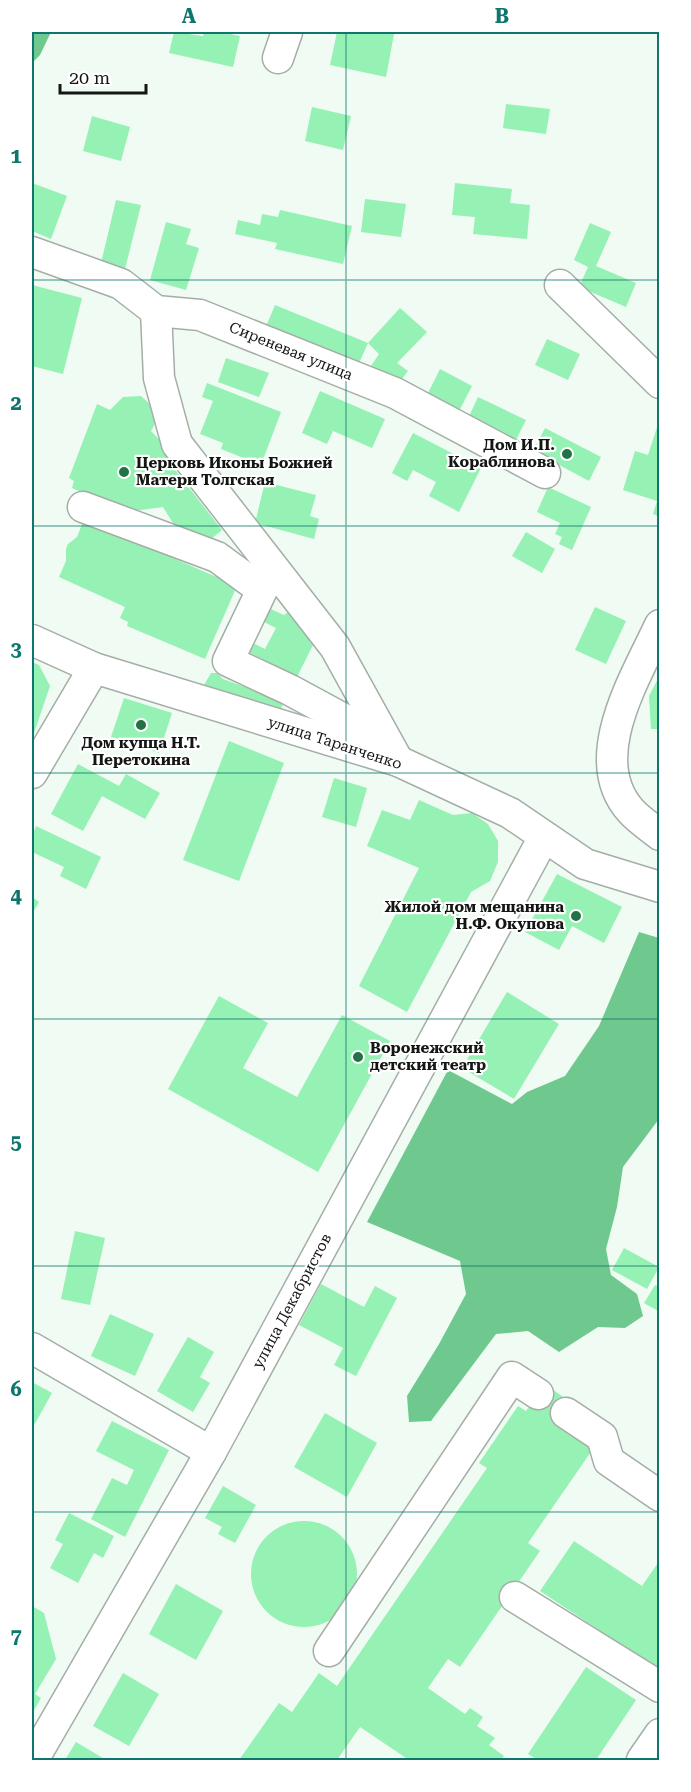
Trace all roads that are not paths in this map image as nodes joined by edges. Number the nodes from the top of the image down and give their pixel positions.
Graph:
1 (32, 252) edge
2 (560, 285) dead end
3 (156, 311) junction
4 (660, 383) edge
5 (544, 473) dead end
6 (83, 507) dead end
7 (660, 625) edge
8 (32, 640) edge
9 (94, 668) junction
10 (392, 751) junction
11 (32, 773) edge
12 (660, 835) edge
13 (544, 837) junction
14 (660, 887) edge
15 (32, 1348) edge
16 (538, 1394) dead end
17 (566, 1413) dead end
18 (211, 1452) junction
19 (660, 1496) edge
20 (515, 1597) dead end
21 (329, 1651) dead end
22 (660, 1687) edge
23 (660, 1734) edge
24 (33, 1761) edge
25 (642, 1761) edge

1 - 3 street
2 - 4 street
3 - 5 street, Сиреневая улица
3 - 10 street
6 - 10 street
7 - 12 street
8 - 9 street, улица Таранченко
9 - 10 street, улица Таранченко
9 - 11 street
10 - 13 street, улица Таранченко
13 - 14 street, улица Таранченко
13 - 18 street, улица Декабристов
15 - 18 street
16 - 21 street
17 - 19 street
18 - 24 street, улица Декабристов
20 - 22 street
23 - 25 street

